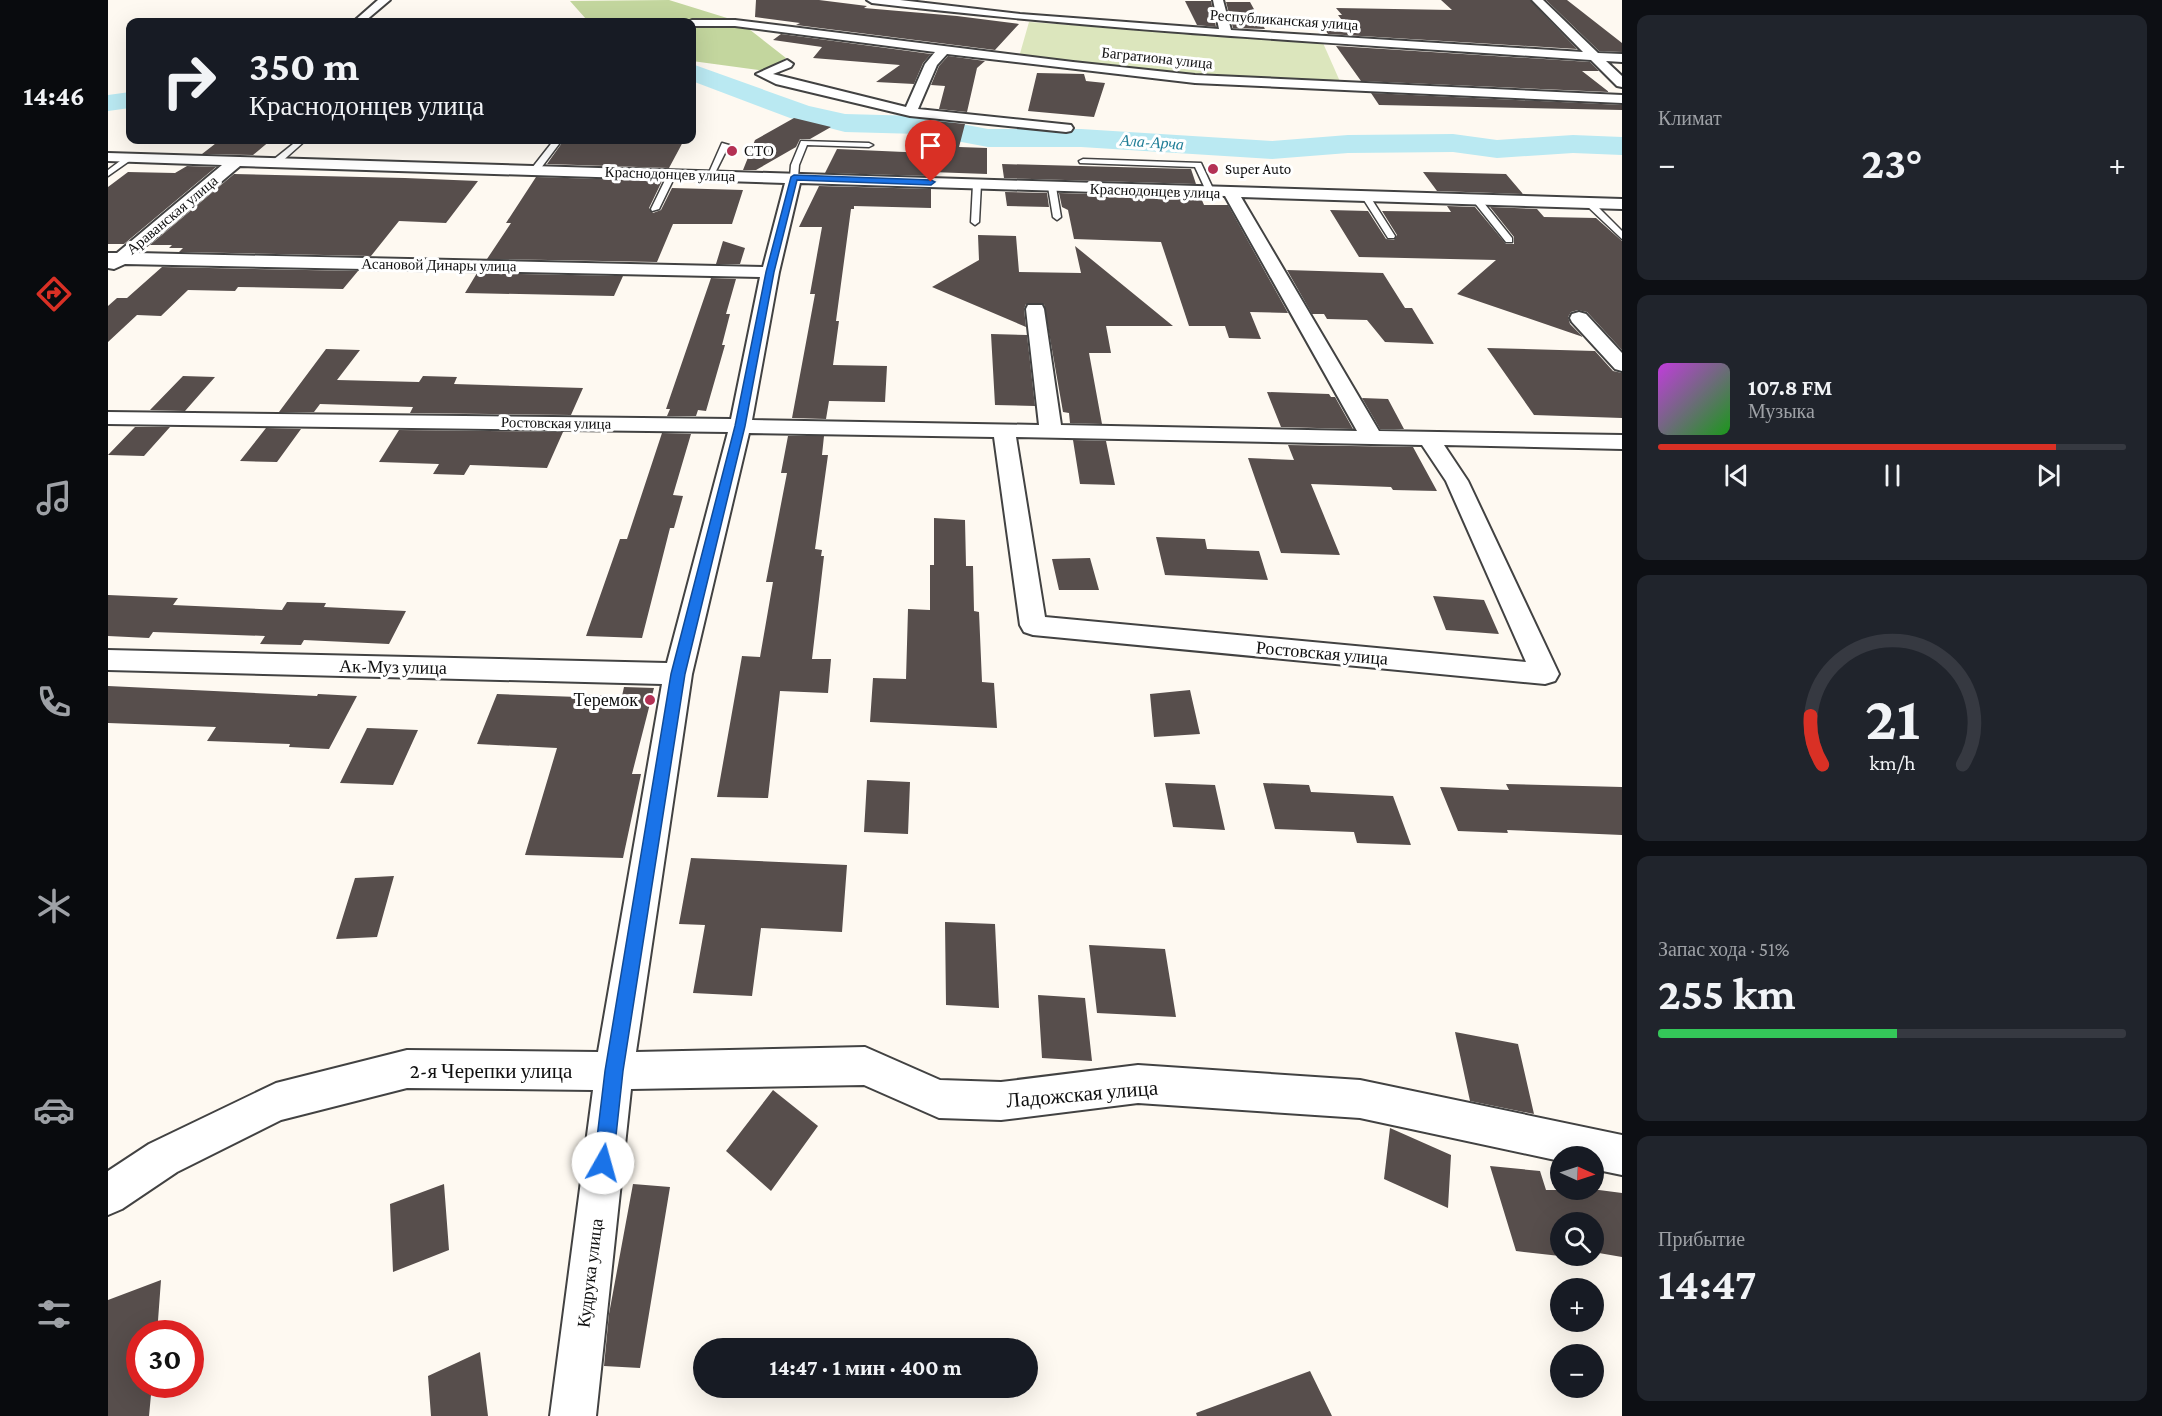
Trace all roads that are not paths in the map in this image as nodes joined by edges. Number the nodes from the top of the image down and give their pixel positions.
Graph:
1 (385, 0) edge
2 (873, 0) edge
3 (1218, 0) edge
4 (1537, 0) edge
5 (363, 18) edge
6 (696, 23) edge
7 (1227, 33) junction
8 (945, 49) junction
9 (1592, 56) junction
10 (1622, 58) edge
11 (787, 64) dead end
12 (1622, 83) edge
13 (1622, 99) edge
14 (910, 112) junction
15 (1066, 128) dead end
16 (297, 144) edge
17 (555, 144) edge
18 (725, 145) dead end
19 (869, 145) dead end
20 (108, 157) edge
21 (131, 157) junction
22 (236, 160) junction
23 (1083, 160) dead end
24 (276, 162) junction
25 (535, 170) junction
26 (108, 174) edge
27 (672, 174) junction
28 (711, 175) junction
29 (794, 177) junction
30 (977, 184) junction
31 (1052, 187) junction
32 (1211, 193) junction
33 (1231, 193) junction
34 (1366, 197) junction
35 (1477, 200) junction
36 (1589, 203) junction
37 (1622, 204) edge
38 (655, 208) dead end
39 (1057, 217) dead end
40 (975, 222) dead end
41 (1391, 236) dead end
42 (1622, 236) edge
43 (1509, 240) dead end
44 (112, 262) edge
45 (770, 272) junction
46 (1035, 309) dead end
47 (1580, 318) dead end
48 (1622, 365) edge
49 (108, 418) edge
50 (740, 426) junction
51 (1004, 432) junction
52 (1051, 433) junction
53 (1372, 438) junction
54 (1430, 440) junction
55 (1622, 442) edge
56 (108, 660) edge
57 (678, 674) junction
58 (614, 1071) junction
59 (1622, 1155) edge
60 (108, 1195) edge
61 (573, 1416) edge

1 - 5 street
2 - 7 street, Республиканская улица
3 - 7 street
4 - 9 street
6 - 8 street, Багратиона улица
7 - 9 street, Республиканская улица
8 - 13 street, Багратиона улица
8 - 14 street
9 - 10 street, Республиканская улица
9 - 12 street
11 - 14 street
14 - 15 street
16 - 24 lane
17 - 25 lane
18 - 28 lane
19 - 29 lane
20 - 21 street, Краснодонцев улица
21 - 22 street, Краснодонцев улица
21 - 26 lane
22 - 24 street, Краснодонцев улица
22 - 44 street, Араванская улица
23 - 32 lane
24 - 25 street, Краснодонцев улица
25 - 27 street, Краснодонцев улица
27 - 28 street, Краснодонцев улица
27 - 38 lane
28 - 29 street, Краснодонцев улица
29 - 30 street, Краснодонцев улица
29 - 45 street, Кудрука улица
30 - 31 street, Краснодонцев улица
30 - 40 lane
31 - 32 street, Краснодонцев улица
31 - 39 lane
32 - 33 street, Краснодонцев улица
33 - 34 street, Краснодонцев улица
33 - 53 street, Краснодонцев улица
34 - 35 street, Краснодонцев улица
34 - 41 lane
35 - 36 street, Краснодонцев улица
35 - 43 lane
36 - 37 street, Краснодонцев улица
36 - 42 lane
44 - 45 street, Асановой Динары улица
45 - 50 street, Кудрука улица
46 - 52 street
47 - 48 street
49 - 50 street, Ростовская улица
50 - 51 street, Ростовская улица
50 - 57 street, Кудрука улица
51 - 52 street, Ростовская улица
51 - 54 street, Ростовская улица
52 - 53 street, Ростовская улица
53 - 54 street, Ростовская улица
54 - 55 street, Ростовская улица
56 - 57 street, Ак-Муз улица
57 - 58 street, Кудрука улица
58 - 59 street, Ладожская улица
58 - 60 street, 2-я Черепки улица
58 - 61 street, Кудрука улица

